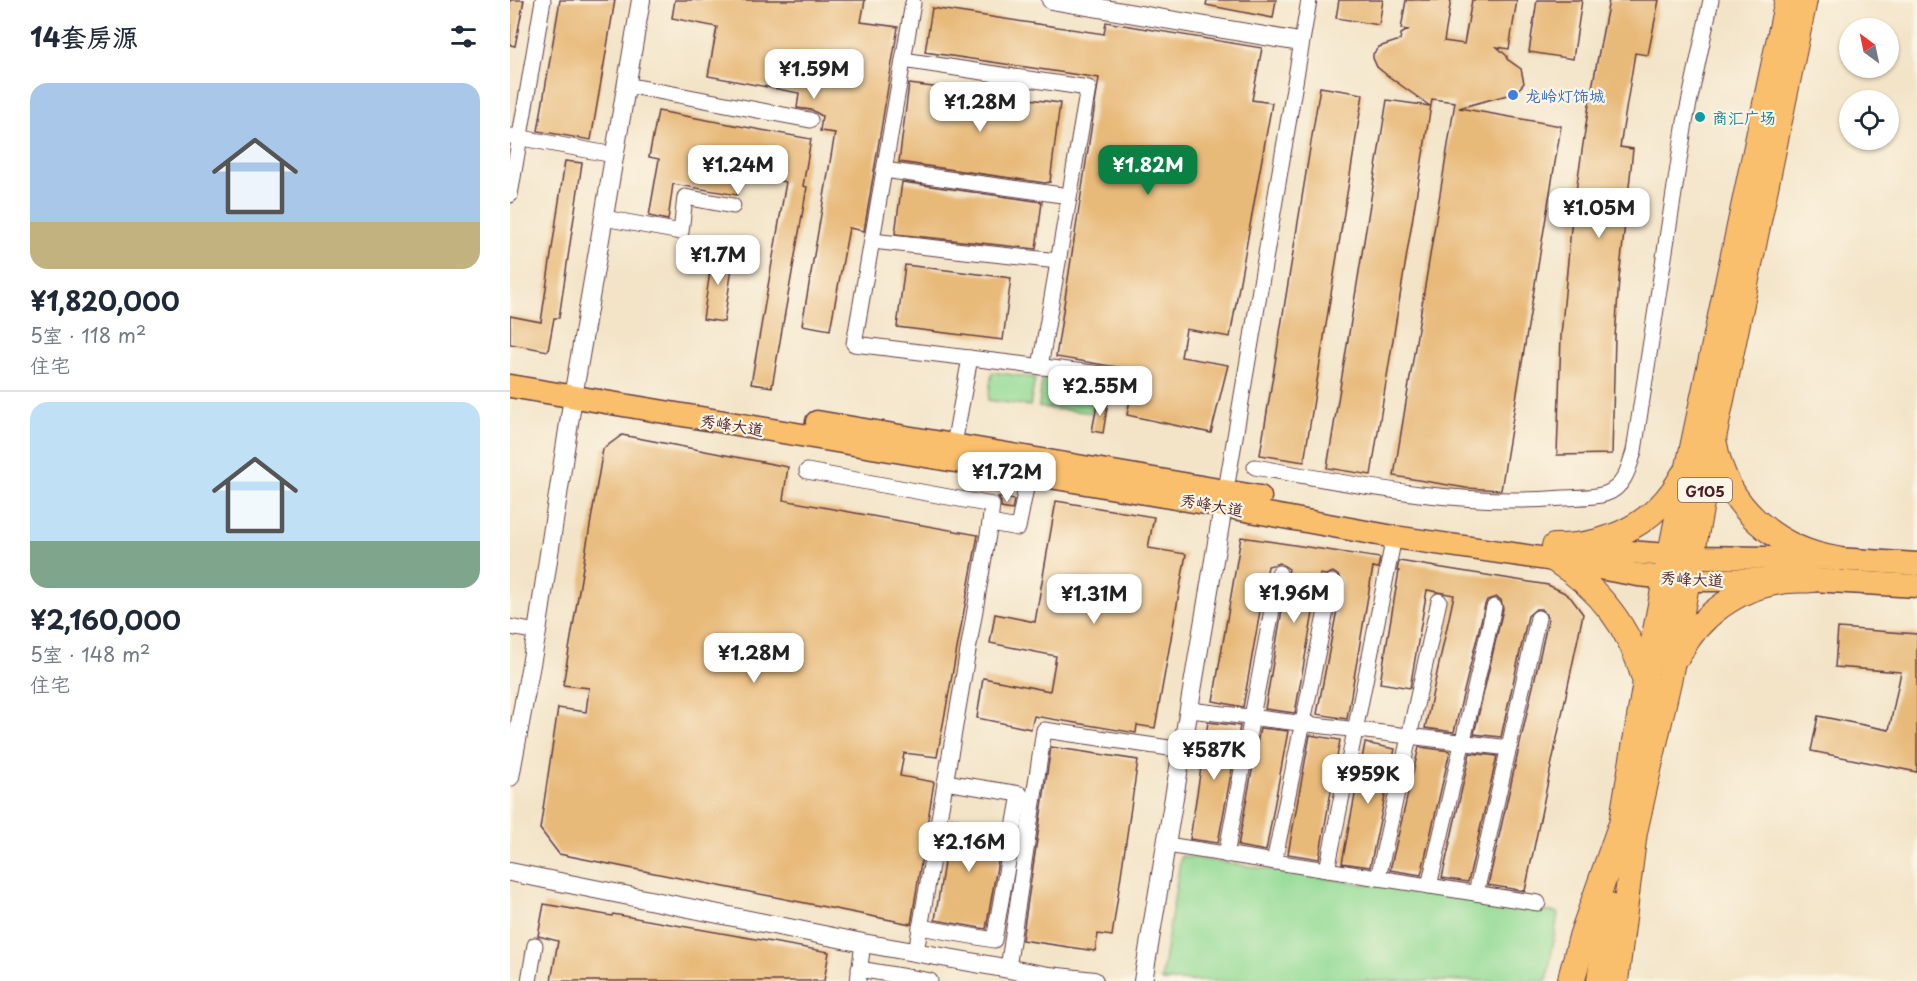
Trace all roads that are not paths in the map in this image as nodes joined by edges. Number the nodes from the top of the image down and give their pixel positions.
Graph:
1 (543, 0) edge
2 (640, 0) edge
3 (1051, 0) edge
4 (1309, 0) edge
5 (1711, 0) edge
6 (1787, 0) edge
7 (1804, 0) edge
8 (1070, 2) edge
9 (913, 3) dead end
10 (1300, 42) junction
11 (903, 60) junction
12 (626, 85) junction
13 (810, 120) dead end
14 (515, 137) edge
15 (614, 155) junction
16 (884, 170) junction
17 (510, 195) edge
18 (1069, 196) junction
19 (733, 206) dead end
20 (604, 218) junction
21 (872, 241) junction
22 (1058, 261) junction
23 (970, 358) junction
24 (1040, 367) junction
25 (510, 373) edge
26 (1101, 374) dead end
27 (510, 386) edge
28 (574, 390) junction
29 (1705, 437) junction
30 (954, 444) junction
31 (1255, 466) dead end
32 (807, 471) dead end
33 (1029, 473) junction
34 (1224, 498) junction
35 (990, 523) junction
36 (1394, 537) junction
37 (1554, 553) junction
38 (1838, 559) junction
39 (1917, 564) edge
40 (1679, 568) junction
41 (1279, 573) dead end
42 (1812, 580) junction
43 (1332, 582) dead end
44 (1917, 586) edge
45 (1439, 601) dead end
46 (1494, 608) dead end
47 (1538, 618) dead end
48 (510, 627) edge
49 (537, 632) junction
50 (1670, 677) junction
51 (1645, 682) junction
52 (1190, 710) junction
53 (1252, 717) junction
54 (1303, 723) junction
55 (1355, 730) junction
56 (1410, 736) junction
57 (1462, 743) junction
58 (1509, 748) junction
59 (1183, 750) junction
60 (510, 777) edge
61 (945, 782) junction
62 (1620, 830) junction
63 (1167, 845) junction
64 (1226, 855) junction
65 (1274, 862) junction
66 (1327, 870) junction
67 (510, 872) edge
68 (1378, 878) junction
69 (1429, 886) junction
70 (1476, 893) junction
71 (1538, 903) dead end
72 (920, 927) junction
73 (863, 943) junction
74 (535, 945) dead end
75 (915, 952) junction
76 (1008, 968) junction
77 (858, 975) edge
78 (1049, 978) edge
79 (529, 981) edge
80 (930, 981) edge
81 (1094, 981) edge
82 (1143, 981) edge
83 (1571, 981) edge
84 (1599, 981) edge
85 (1616, 981) edge

1 - 14 street
2 - 12 street
3 - 8 street
4 - 10 street
5 - 31 street
6 - 29 highway, G105
7 - 29 highway, G105
8 - 10 street
9 - 11 street
10 - 34 street
11 - 16 street
11 - 18 street
12 - 13 street
12 - 15 street
14 - 15 street
14 - 17 street
15 - 20 street
16 - 18 street
16 - 21 street
18 - 22 street
19 - 20 street
20 - 28 street
21 - 22 street
21 - 23 street
22 - 24 street
23 - 24 street
23 - 30 street
24 - 26 street
25 - 28 main road, 秀峰大道
27 - 28 main road, 秀峰大道
28 - 30 main road, 秀峰大道
28 - 33 main road, 秀峰大道
28 - 49 street
29 - 37 highway
29 - 38 highway
29 - 40 highway, G105
30 - 34 main road, 秀峰大道
32 - 35 street
33 - 34 main road, 秀峰大道
33 - 35 street
34 - 36 main road, 秀峰大道
34 - 37 main road, 秀峰大道
34 - 52 street
35 - 61 street
36 - 37 main road, 秀峰大道
36 - 55 street
37 - 40 main road, 秀峰大道
37 - 51 highway
38 - 39 main road, 秀峰大道
38 - 40 main road, 秀峰大道
40 - 42 main road, 秀峰大道
40 - 50 highway, G105
40 - 51 highway, G105
41 - 53 street
42 - 44 main road, 秀峰大道
42 - 50 highway
43 - 54 street
45 - 56 street
46 - 57 street
47 - 58 street
48 - 49 street
49 - 60 street
50 - 85 highway, G105
51 - 62 highway, G105
52 - 53 street
52 - 59 street
53 - 54 street
53 - 64 street
54 - 55 street
54 - 65 street
55 - 56 street
55 - 66 street
56 - 57 street
56 - 68 street
57 - 58 street
57 - 69 street
58 - 70 street
59 - 63 street
59 - 76 street
61 - 72 street
61 - 72 street
62 - 83 highway
62 - 84 highway, G105
63 - 64 street
63 - 82 street
64 - 65 street
65 - 66 street
66 - 68 street
67 - 73 street
68 - 69 street
69 - 70 street
70 - 71 street
72 - 75 street
73 - 75 street
73 - 77 street
74 - 79 street
75 - 76 street
76 - 78 street
77 - 80 street
78 - 81 street

